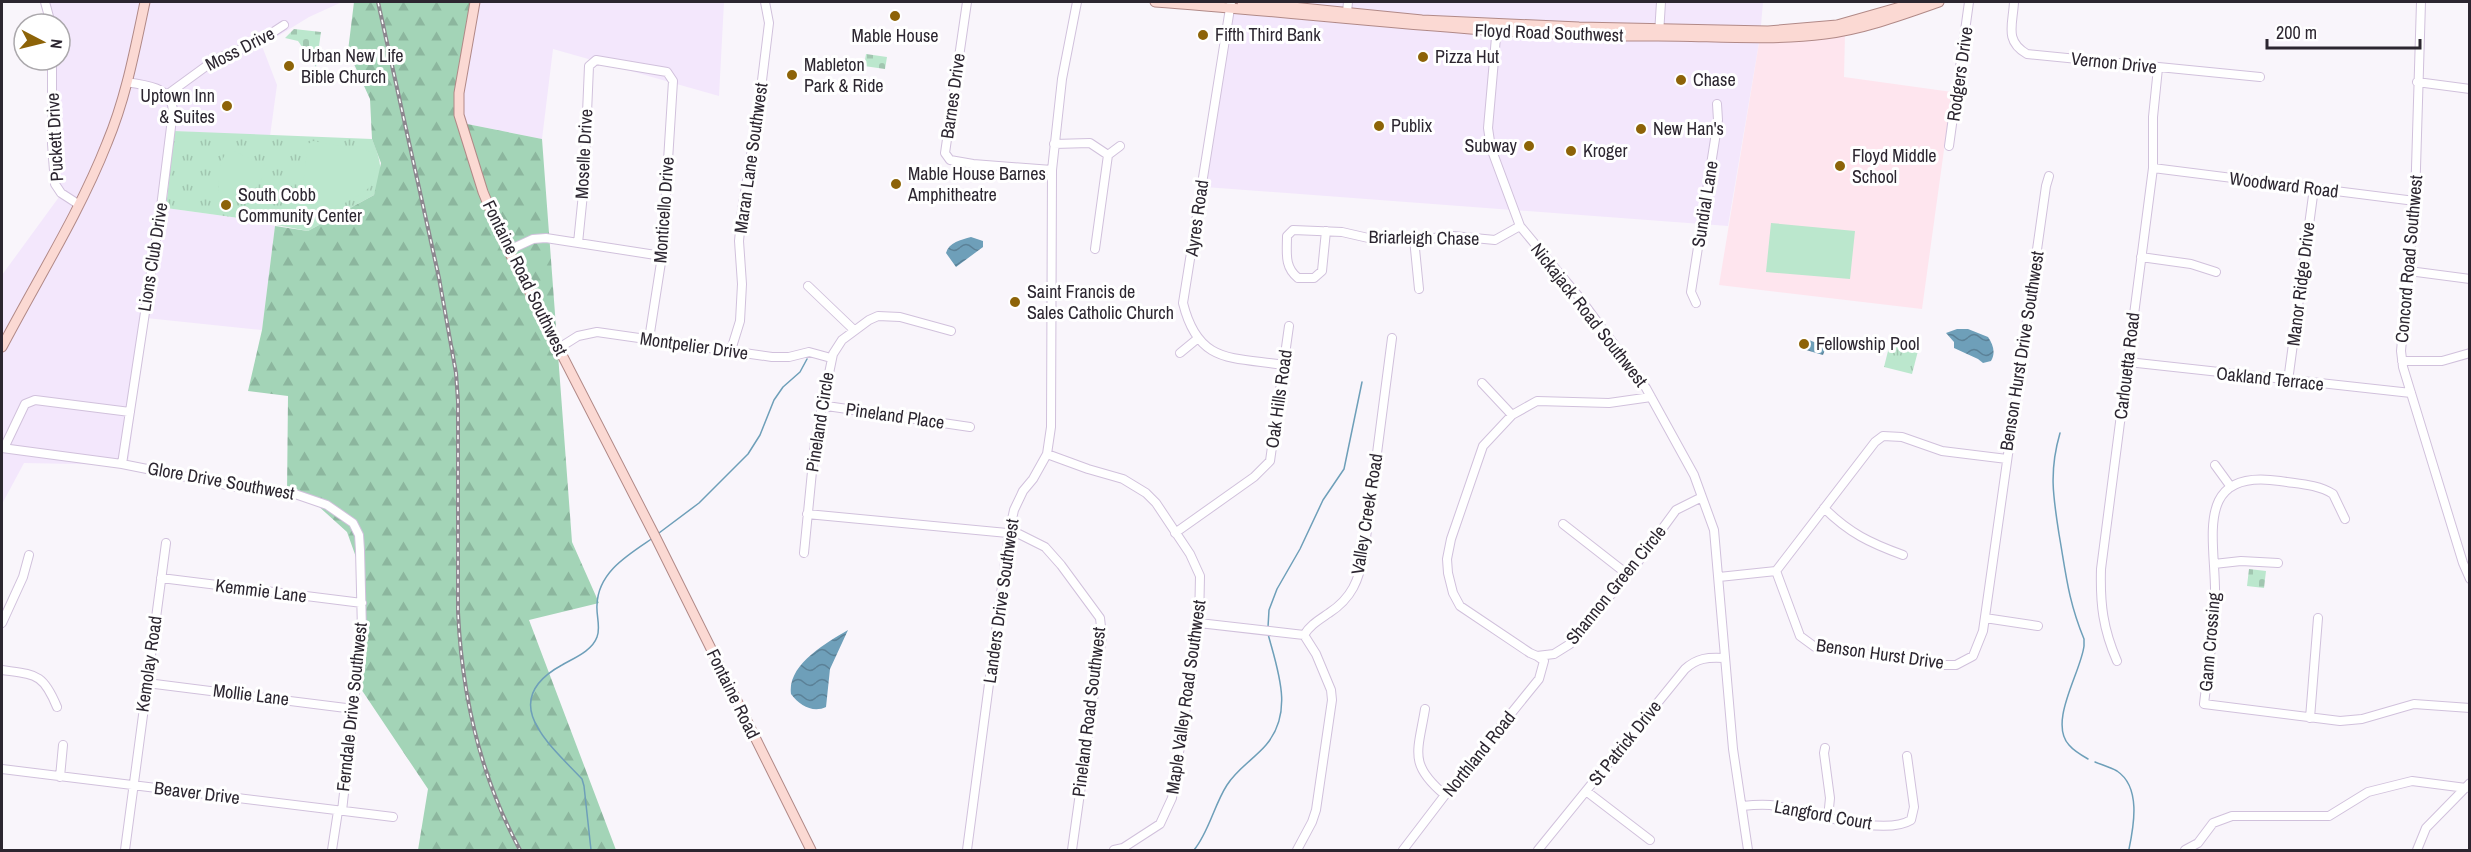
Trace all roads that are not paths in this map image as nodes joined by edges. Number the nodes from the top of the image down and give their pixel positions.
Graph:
1 (145, 2) edge
2 (475, 2) edge
3 (765, 2) edge
4 (967, 2) edge
5 (1077, 2) edge
6 (1155, 2) edge
7 (1239, 2) edge
8 (1348, 2) edge
9 (1661, 2) edge
10 (1918, 2) edge
11 (1939, 2) edge
12 (1969, 2) edge
13 (2014, 2) edge
14 (2421, 2) edge
15 (1230, 4) edge
16 (1347, 12) junction
17 (285, 25) dead end
18 (1496, 27) junction
19 (1659, 33) junction
20 (589, 66) joint
21 (2158, 68) junction
22 (52, 72) edge
23 (2260, 77) dead end
24 (127, 82) junction
25 (2417, 82) junction
26 (2469, 89) edge
27 (168, 94) junction
28 (1717, 104) dead end
29 (1054, 144) junction
30 (1120, 146) dead end
31 (1949, 146) dead end
32 (1108, 155) junction
33 (2153, 168) junction
34 (1052, 170) junction
35 (2049, 176) dead end
36 (2314, 188) junction
37 (2415, 201) junction
38 (78, 204) junction
39 (1520, 226) junction
40 (1326, 231) junction
41 (1414, 239) junction
42 (578, 243) junction
43 (1095, 249) dead end
44 (509, 250) junction
45 (662, 256) junction
46 (2141, 257) junction
47 (2409, 271) junction
48 (2216, 272) dead end
49 (2469, 279) edge
50 (808, 286) dead end
51 (1419, 290) dead end
52 (1696, 303) dead end
53 (1289, 326) dead end
54 (855, 330) junction
55 (951, 331) dead end
56 (1392, 338) dead end
57 (650, 339) junction
58 (1197, 339) junction
59 (2, 347) edge
60 (558, 348) junction
61 (731, 350) junction
62 (1180, 353) dead end
63 (2469, 353) edge
64 (831, 358) junction
65 (2402, 361) junction
66 (2128, 362) junction
67 (1284, 365) junction
68 (2288, 381) junction
69 (1482, 383) dead end
70 (2411, 393) junction
71 (1651, 397) junction
72 (820, 405) junction
73 (130, 412) junction
74 (1512, 415) junction
75 (970, 427) dead end
76 (3, 448) edge
77 (1047, 454) junction
78 (2007, 459) junction
79 (122, 464) junction
80 (2215, 465) dead end
81 (2231, 487) junction
82 (1702, 497) junction
83 (1824, 508) junction
84 (807, 514) junction
85 (2345, 519) dead end
86 (1563, 524) dead end
87 (1009, 533) junction
88 (1175, 533) junction
89 (656, 538) joint
90 (166, 543) dead end
91 (804, 553) dead end
92 (29, 555) dead end
93 (1903, 555) dead end
94 (2278, 563) dead end
95 (2214, 564) junction
96 (1776, 572) junction
97 (1627, 574) junction
98 (1719, 577) junction
99 (161, 578) junction
100 (2469, 579) edge
101 (362, 603) junction
102 (1985, 618) junction
103 (2318, 618) dead end
104 (2, 623) edge
105 (1199, 623) junction
106 (2038, 626) dead end
107 (1304, 635) junction
108 (1537, 656) junction
109 (1724, 658) junction
110 (2117, 661) dead end
111 (2, 670) edge
112 (147, 683) junction
113 (57, 707) dead end
114 (2469, 708) edge
115 (354, 709) junction
116 (1425, 709) dead end
117 (2310, 718) junction
118 (63, 745) dead end
119 (1826, 748) dead end
120 (1907, 756) dead end
121 (2, 769) edge
122 (60, 777) junction
123 (133, 785) junction
124 (2468, 786) edge
125 (1586, 791) junction
126 (1445, 795) junction
127 (1742, 806) junction
128 (340, 811) junction
129 (393, 817) dead end
130 (1828, 818) junction
131 (1650, 840) dead end
132 (125, 850) edge
133 (332, 850) edge
134 (811, 850) edge
135 (967, 850) edge
136 (1071, 850) edge
137 (1114, 850) edge
138 (1297, 850) edge
139 (1403, 850) edge
140 (1538, 850) edge
141 (1748, 850) edge
142 (2185, 850) edge
143 (2417, 850) edge

1 - 24 main road
2 - 44 main road, Fontaine Road Southwest
3 - 61 street, Maran Lane Southwest
4 - 34 street, Barnes Drive
5 - 29 street, Landers Drive Southwest
6 - 15 main road, Floyd Road Southwest
7 - 16 main road, Floyd Road Southwest
8 - 16 street
9 - 19 street
10 - 19 main road, Floyd Road Southwest
11 - 19 main road, Floyd Road Southwest
12 - 31 street, Rodgers Drive
13 - 21 street, Vernon Drive
14 - 25 street, Concord Road Southwest
15 - 18 main road, Floyd Road Southwest
15 - 58 street, Ayres Road
16 - 18 main road, Floyd Road Southwest
17 - 27 street, Moss Drive
18 - 19 main road, Floyd Road Southwest
18 - 39 street, Nickajack Road Southwest
20 - 42 street, Moselle Drive
20 - 45 street, Monticello Drive
21 - 23 street, Vernon Drive
21 - 33 street, Carlouetta Road
22 - 38 street, Puckett Drive
24 - 27 street
24 - 38 main road
25 - 26 street
25 - 37 street, Concord Road Southwest
27 - 73 street, Lions Club Drive
28 - 52 street, Sundial Lane
29 - 32 street
29 - 34 street, Landers Drive Southwest
30 - 32 street
32 - 43 street
33 - 36 street, Woodward Road
33 - 46 street, Carlouetta Road
34 - 77 street, Landers Drive Southwest
35 - 78 street, Benson Hurst Drive Southwest
36 - 37 street, Woodward Road
36 - 68 street, Manor Ridge Drive
37 - 47 street, Concord Road Southwest
38 - 59 main road
39 - 41 street, Briarleigh Chase
39 - 71 street, Nickajack Road Southwest
40 - 40 street, Briarleigh Chase
40 - 41 street, Briarleigh Chase
41 - 51 street
42 - 44 street
42 - 45 street
44 - 60 main road, Fontaine Road Southwest
45 - 57 street, Monticello Drive
46 - 48 street
46 - 66 street, Carlouetta Road
47 - 49 street
47 - 65 street, Concord Road Southwest
50 - 54 street
53 - 67 street, Oak Hills Road
54 - 55 street, Pineland Circle
54 - 64 street, Pineland Circle
56 - 107 street, Valley Creek Road
57 - 60 street, Montpelier Drive
57 - 61 street, Montpelier Drive
58 - 62 street
58 - 67 street
60 - 89 main road, Fontaine Road Southwest
61 - 64 street, Montpelier Drive
63 - 65 street
64 - 72 street, Pineland Circle
65 - 70 street, Concord Road Southwest
66 - 68 street, Oakland Terrace
66 - 110 street, Carlouetta Road
67 - 88 street, Oak Hills Road
68 - 70 street, Oakland Terrace
69 - 74 street
70 - 100 street, Concord Road Southwest
71 - 74 street
71 - 82 street, Nickajack Road Southwest
72 - 75 street, Pineland Place
72 - 84 street, Pineland Circle
73 - 76 street
73 - 79 street, Lions Club Drive
74 - 108 street
76 - 79 street, Glore Drive Southwest
77 - 87 street, Landers Drive Southwest
77 - 88 street, Maple Valley Road Southwest
78 - 83 street, Benson Hurst Drive Southwest
78 - 102 street, Benson Hurst Drive
79 - 101 street, Glore Drive Southwest
80 - 81 street
81 - 85 street
81 - 95 street, Gann Crossing
82 - 97 street, Shannon Green Circle
82 - 98 street, Nickajack Road Southwest
83 - 93 street
83 - 96 street, Benson Hurst Drive Southwest
84 - 87 street, Pineland Road Southwest
84 - 91 street, Pineland Circle
86 - 97 street
87 - 135 street, Landers Drive Southwest
87 - 136 street, Pineland Road Southwest
88 - 105 street, Maple Valley Road Southwest
89 - 134 main road, Fontaine Road
90 - 99 street, Kemolay Road
92 - 104 street
94 - 95 street
95 - 117 street, Gann Crossing
96 - 98 street
96 - 102 street, Benson Hurst Drive
97 - 108 street, Shannon Green Circle
98 - 109 street, Nickajack Road Southwest
99 - 101 street, Kemmie Lane
99 - 112 street, Kemolay Road
101 - 115 street, Ferndale Drive Southwest
102 - 106 street
103 - 117 street
105 - 107 street
105 - 137 street, Maple Valley Road Southwest
107 - 138 street
108 - 126 street, Northland Road
109 - 125 street, St Patrick Drive
109 - 127 street, Nickajack Road Southwest
111 - 113 street
112 - 115 street, Mollie Lane
112 - 123 street, Kemolay Road
114 - 117 street, Gann Crossing
115 - 128 street, Ferndale Drive Southwest
116 - 126 street
118 - 122 street
119 - 130 street
120 - 130 street, Langford Court
121 - 122 street, Beaver Drive
122 - 123 street, Beaver Drive
123 - 128 street, Beaver Drive
123 - 132 street, Kemolay Road
124 - 142 street
124 - 143 street
125 - 131 street
125 - 140 street, St Patrick Drive
126 - 139 street, Northland Road
127 - 130 street, Langford Court
127 - 141 street, Nickajack Road Southwest
128 - 129 street, Beaver Drive
128 - 133 street, Ferndale Drive Southwest

